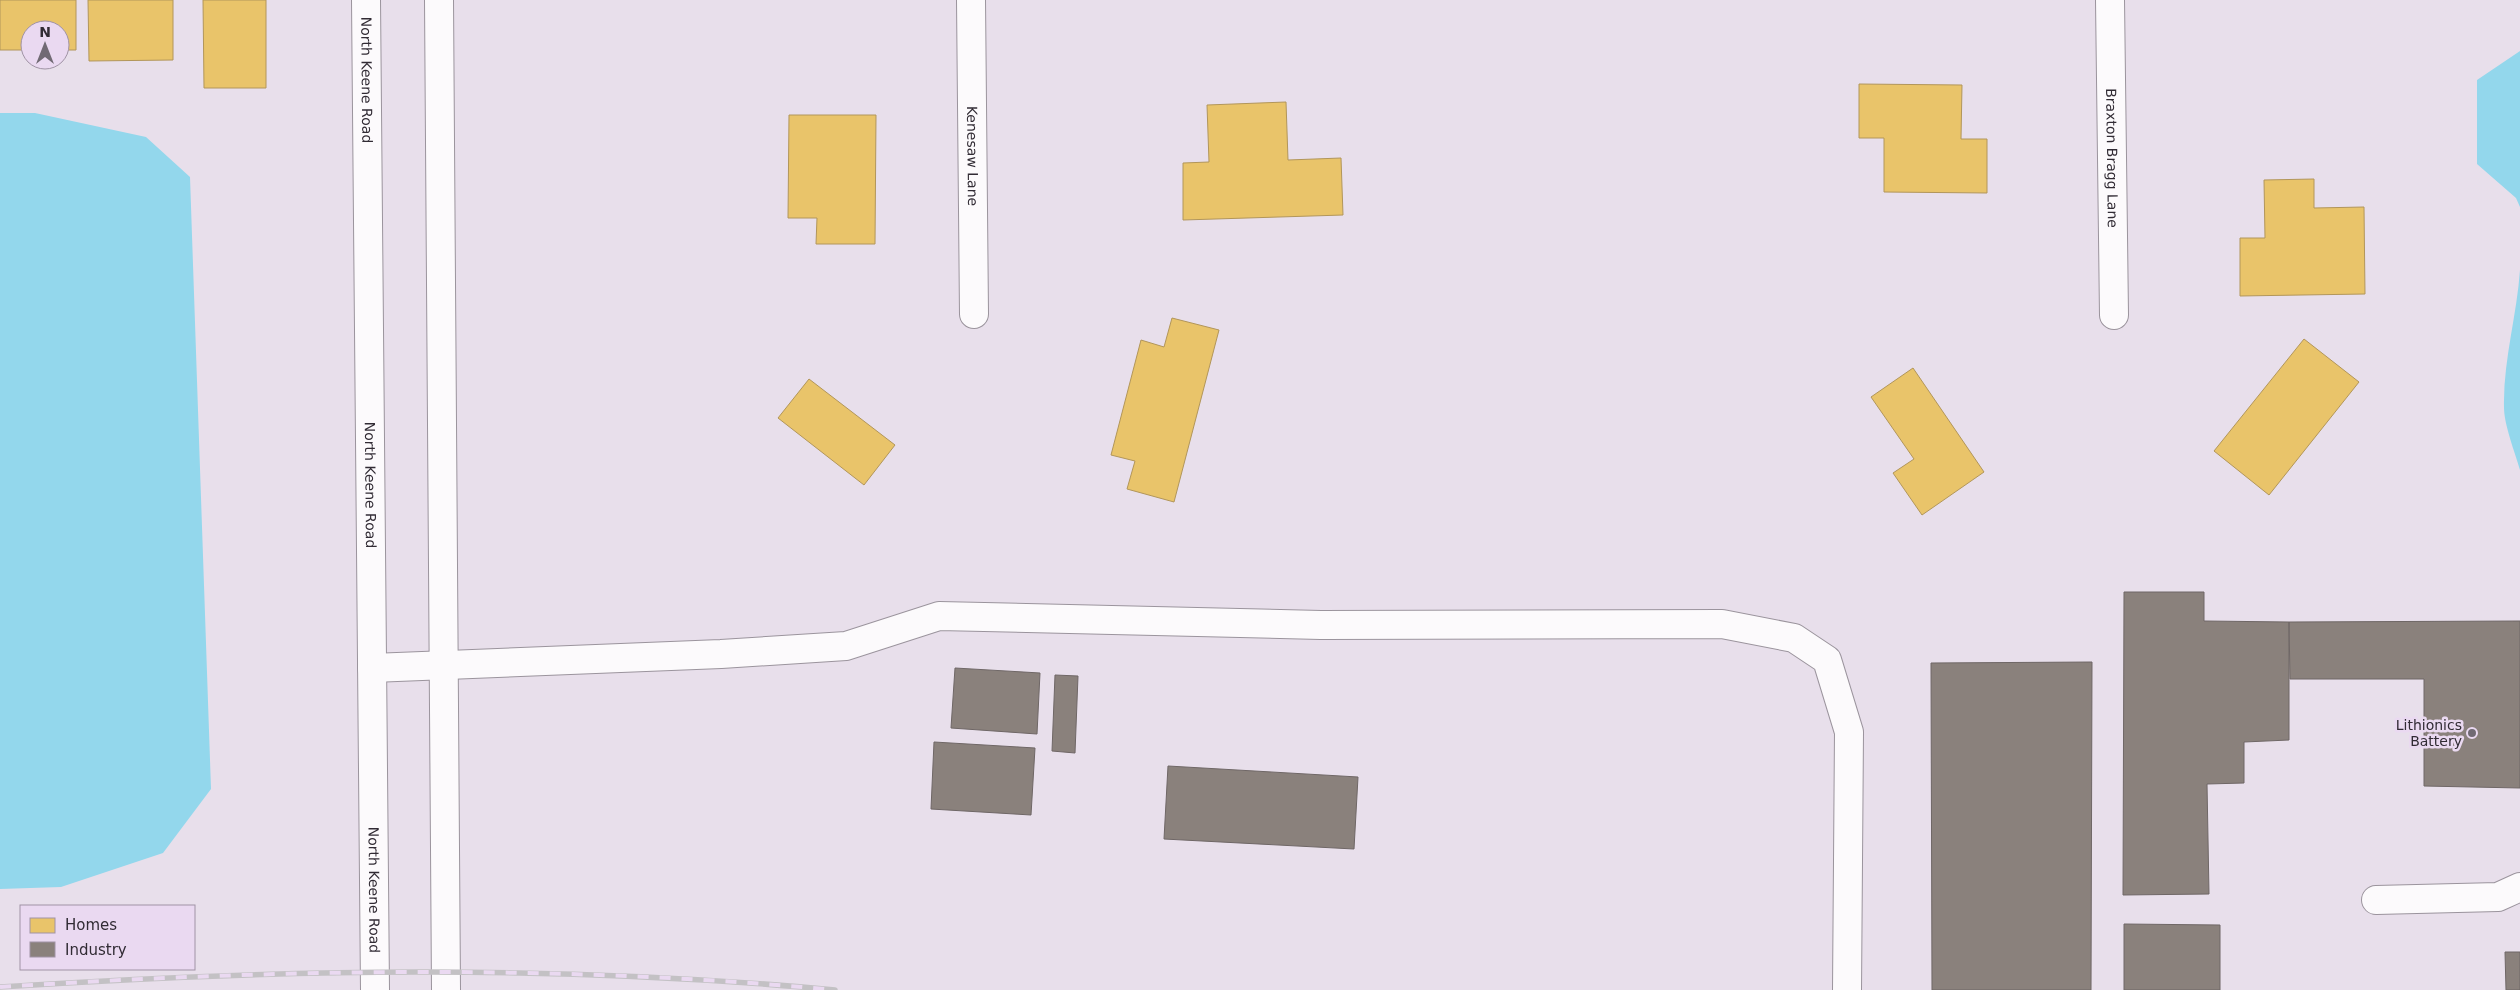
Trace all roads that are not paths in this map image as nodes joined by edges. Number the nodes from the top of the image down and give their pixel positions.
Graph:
1 (366, 0) edge
2 (439, 0) edge
3 (971, 0) edge
4 (2110, 0) edge
5 (974, 314) dead end
6 (2114, 315) dead end
7 (444, 666) junction
8 (372, 668) junction
9 (2520, 887) edge
10 (2376, 900) dead end
11 (375, 980) edge
12 (446, 980) edge
13 (1848, 990) edge

1 - 8 main road, North Keene Road
2 - 7 main road
3 - 5 main road, Kenesaw Lane
4 - 6 main road, Braxton Bragg Lane
7 - 8 main road
7 - 12 main road
7 - 13 main road
8 - 11 main road, North Keene Road
9 - 10 main road

